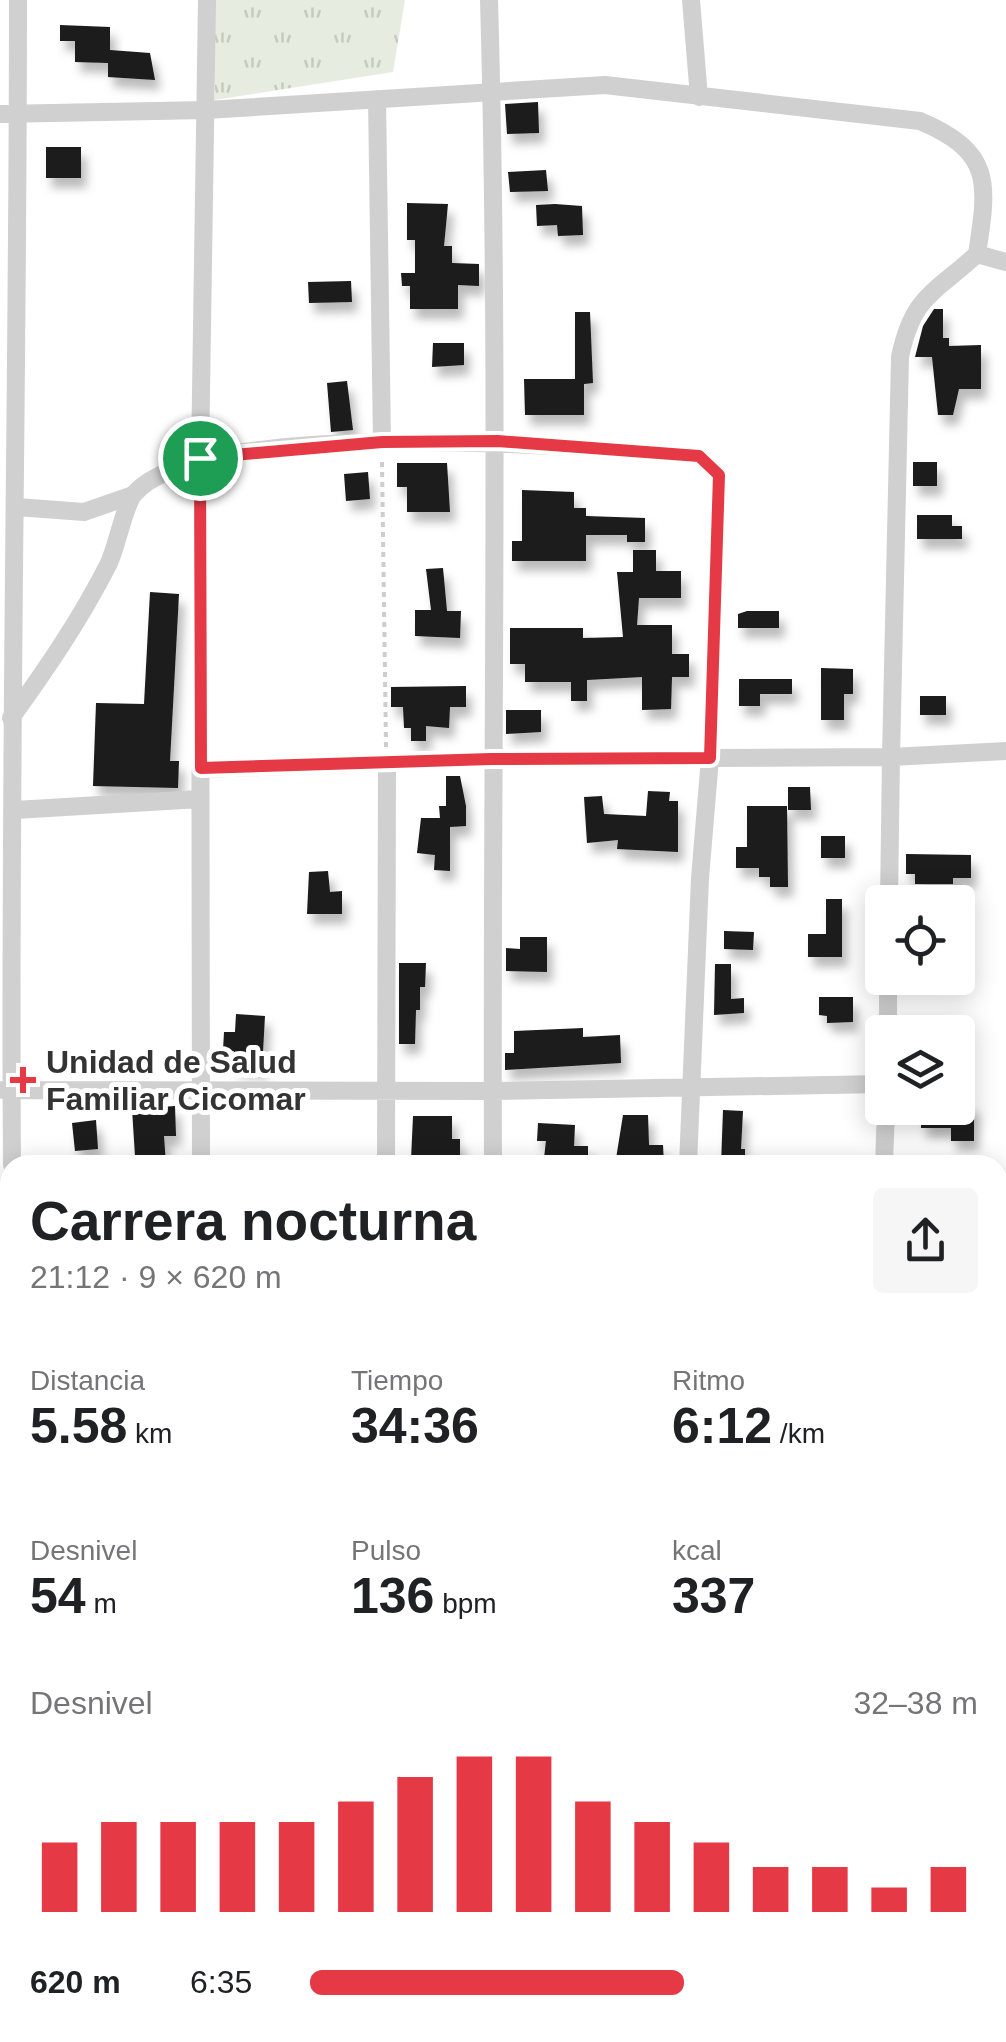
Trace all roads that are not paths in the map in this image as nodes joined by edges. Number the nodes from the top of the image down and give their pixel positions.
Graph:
1 (18, 0) edge
2 (207, 0) edge
3 (489, 0) edge
4 (690, 0) edge
5 (492, 91) junction
6 (699, 97) junction
7 (377, 99) junction
8 (207, 110) junction
9 (9, 114) edge
10 (977, 254) junction
11 (1006, 262) edge
12 (8, 440) edge
13 (498, 441) junction
14 (382, 442) junction
15 (200, 458) junction
16 (133, 496) junction
17 (17, 508) junction
18 (7, 706) edge
19 (1006, 750) edge
20 (710, 758) junction
21 (890, 758) junction
22 (491, 759) junction
23 (387, 762) junction
24 (201, 768) junction
25 (200, 799) junction
26 (15, 810) junction
27 (889, 885) edge
28 (865, 1084) edge
29 (689, 1087) junction
30 (203, 1088) junction
31 (388, 1089) junction
32 (6, 1090) edge
33 (492, 1091) junction
34 (885, 1125) edge
35 (11, 1155) edge
36 (201, 1155) edge
37 (386, 1155) edge
38 (493, 1155) edge
39 (688, 1155) edge
40 (884, 1155) edge

1 - 9 street
2 - 8 street
3 - 5 street
4 - 6 street
5 - 6 street
5 - 7 street
5 - 13 street
6 - 10 street
7 - 8 street
7 - 14 street
8 - 9 street
8 - 15 street
9 - 12 street
10 - 11 street
10 - 21 street
12 - 17 street
13 - 14 street
13 - 20 street
13 - 22 street
14 - 15 street
15 - 16 street
15 - 24 street
16 - 17 street
16 - 18 street
17 - 18 street
18 - 26 street
19 - 21 street
20 - 21 street
20 - 22 street
20 - 29 street
21 - 27 street
22 - 23 street
22 - 33 street
23 - 24 street
23 - 31 street
24 - 25 street
25 - 26 street
25 - 30 street
26 - 32 street
28 - 29 street
29 - 33 street
29 - 39 street
30 - 31 street
30 - 32 street
30 - 36 street
31 - 33 street
31 - 37 street
32 - 35 street
33 - 38 street
34 - 40 street

